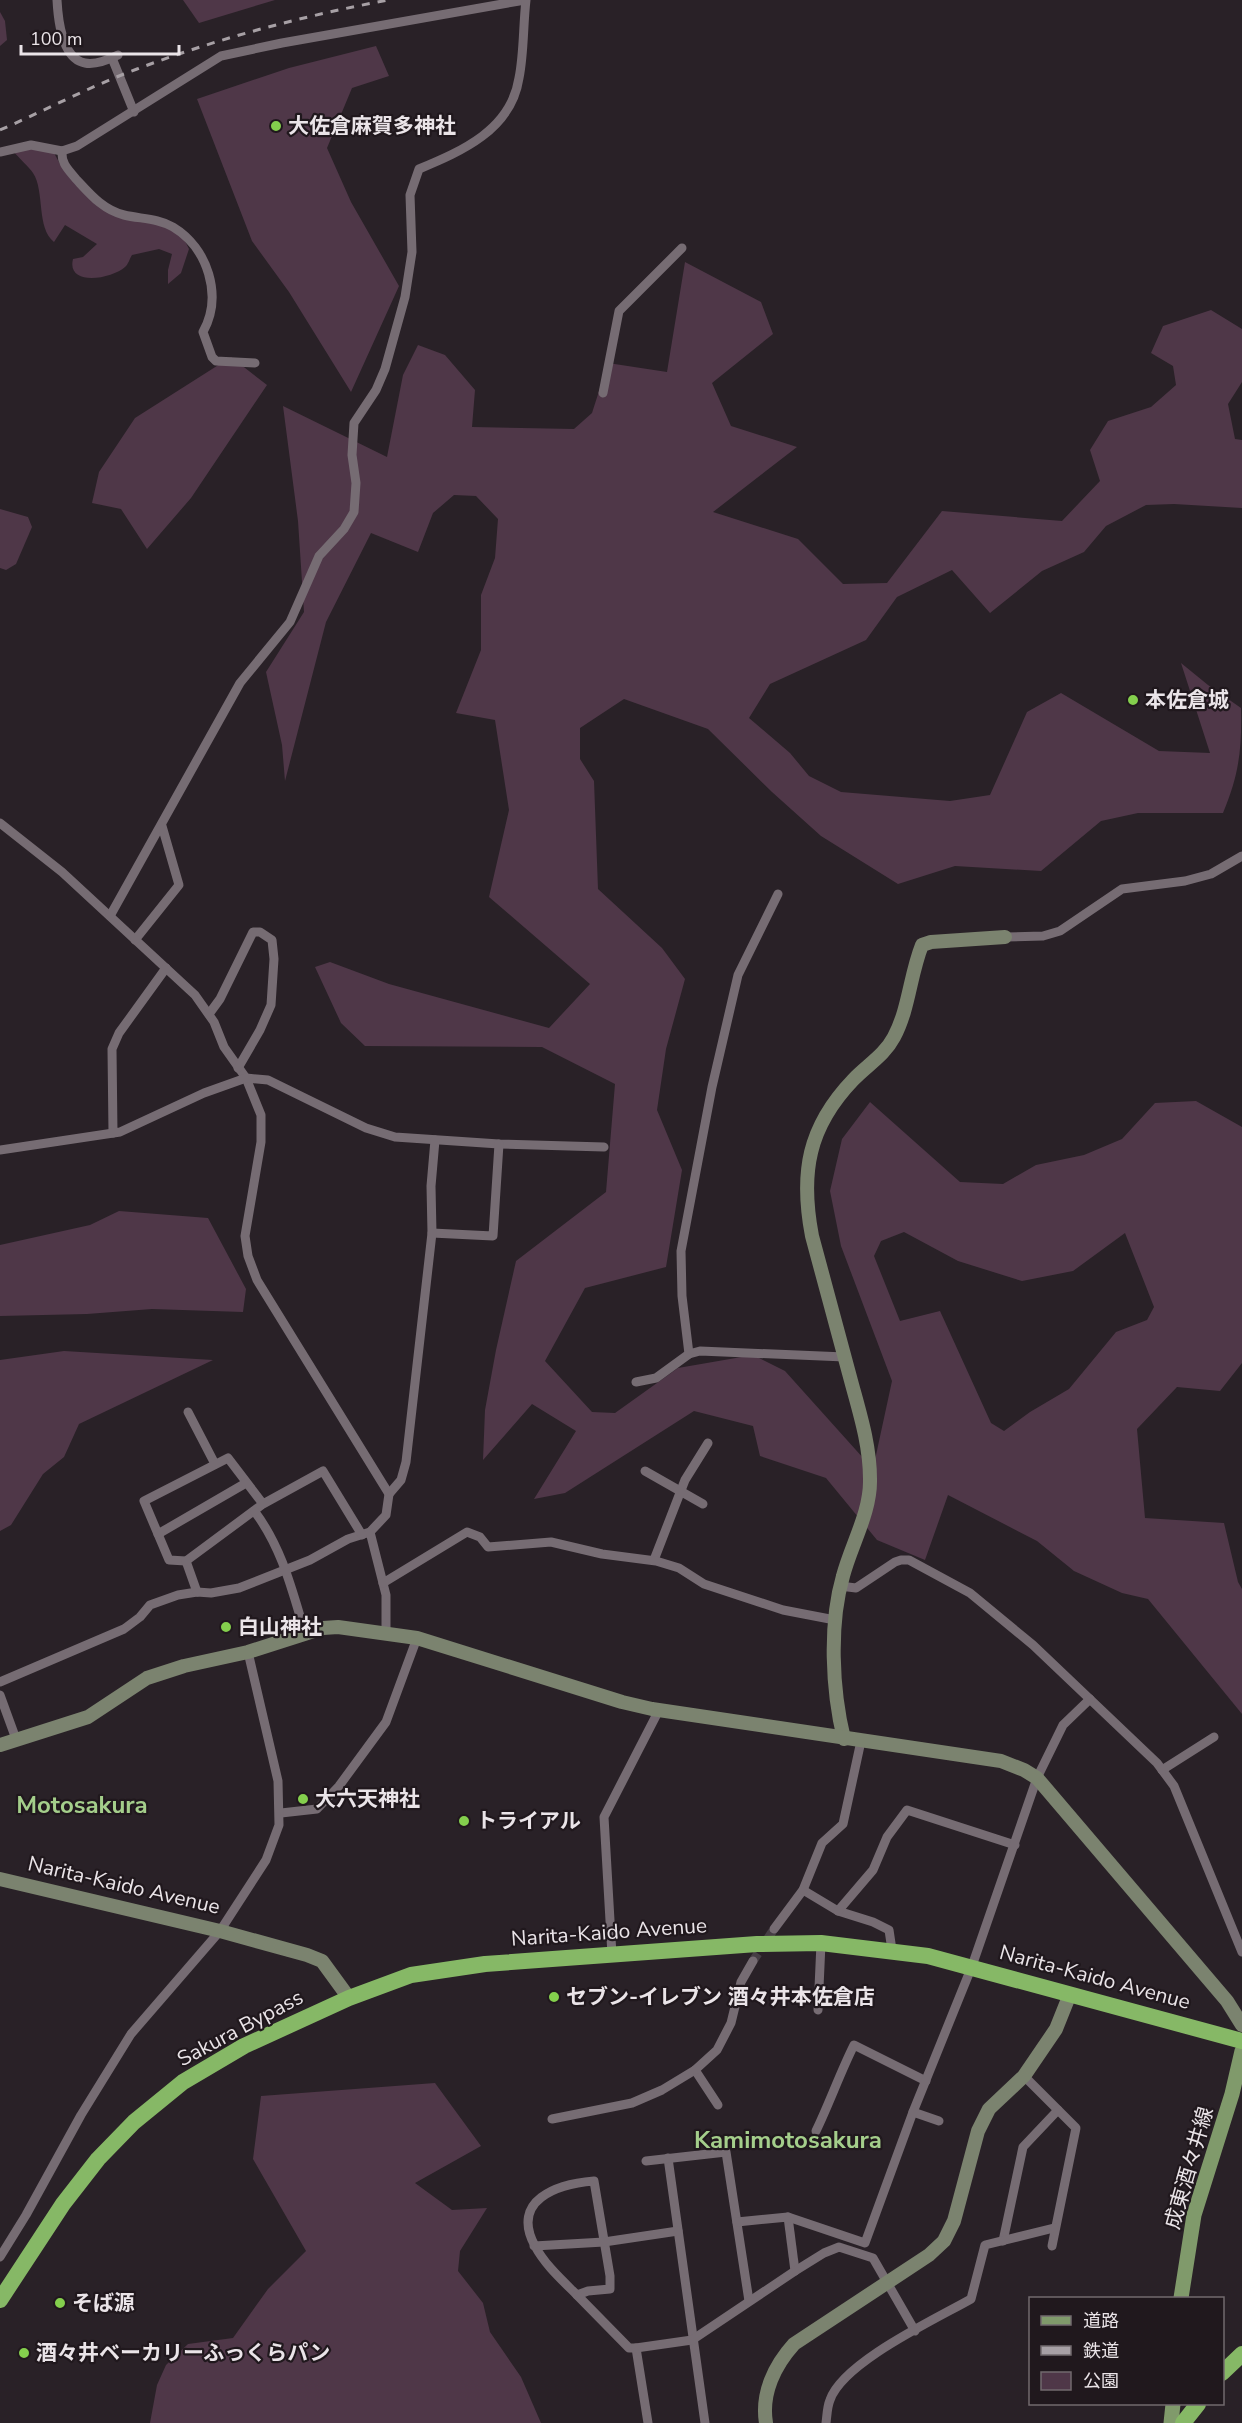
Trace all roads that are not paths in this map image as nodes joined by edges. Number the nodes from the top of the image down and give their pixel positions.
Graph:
1 (57, 0) edge
2 (525, 0) edge
3 (134, 112) junction
4 (62, 151) junction
5 (0, 152) edge
6 (682, 249) dead end
7 (255, 363) dead end
8 (603, 393) dead end
9 (0, 823) edge
10 (162, 826) junction
11 (1242, 856) edge
12 (778, 894) dead end
13 (110, 916) junction
14 (1005, 938) joint
15 (135, 940) junction
16 (166, 968) junction
17 (209, 1014) junction
18 (238, 1068) junction
19 (246, 1078) junction
20 (113, 1133) junction
21 (435, 1140) junction
22 (499, 1144) junction
23 (604, 1148) dead end
24 (0, 1150) edge
25 (432, 1233) junction
26 (689, 1354) junction
27 (845, 1357) junction
28 (636, 1382) dead end
29 (188, 1412) dead end
30 (708, 1443) dead end
31 (215, 1464) junction
32 (645, 1471) dead end
33 (246, 1483) junction
34 (680, 1491) junction
35 (388, 1494) junction
36 (263, 1504) junction
37 (703, 1504) dead end
38 (255, 1512) junction
39 (366, 1533) junction
40 (158, 1534) junction
41 (654, 1560) junction
42 (186, 1561) junction
43 (285, 1570) junction
44 (383, 1583) junction
45 (840, 1586) junction
46 (197, 1592) junction
47 (836, 1620) junction
48 (305, 1633) junction
49 (386, 1633) junction
50 (417, 1638) junction
51 (248, 1652) junction
52 (0, 1682) edge
53 (0, 1695) edge
54 (1090, 1699) junction
55 (659, 1710) junction
56 (1214, 1737) dead end
57 (16, 1739) junction
58 (844, 1739) junction
59 (861, 1741) junction
60 (0, 1745) edge
61 (1162, 1770) junction
62 (1037, 1778) junction
63 (280, 1813) junction
64 (1016, 1845) junction
65 (0, 1879) edge
66 (803, 1890) junction
67 (838, 1911) junction
68 (774, 1929) tunnel mouth
69 (220, 1931) junction
70 (821, 1943) junction
71 (892, 1950) junction
72 (1242, 1952) edge
73 (612, 1955) junction
74 (753, 1961) tunnel mouth
75 (972, 1966) junction
76 (1070, 1994) junction
77 (349, 1998) junction
78 (818, 2010) dead end
79 (1242, 2025) edge
80 (1242, 2041) edge
81 (1242, 2051) edge
82 (695, 2070) junction
83 (1024, 2076) junction
84 (926, 2081) junction
85 (718, 2104) dead end
86 (1058, 2110) junction
87 (913, 2112) junction
88 (552, 2119) dead end
89 (939, 2121) dead end
90 (816, 2131) dead end
91 (668, 2158) junction
92 (646, 2161) dead end
93 (788, 2217) junction
94 (737, 2222) junction
95 (1054, 2228) junction
96 (678, 2231) junction
97 (1003, 2241) junction
98 (604, 2242) junction
99 (534, 2246) junction
100 (1052, 2246) dead end
101 (0, 2257) edge
102 (795, 2271) junction
103 (888, 2281) junction
104 (577, 2295) junction
105 (1180, 2297) edge
106 (0, 2300) edge
107 (749, 2301) junction
108 (915, 2331) junction
109 (692, 2340) junction
110 (636, 2348) junction
111 (1242, 2354) edge
112 (1224, 2371) edge
113 (1173, 2405) edge
114 (1196, 2405) edge
115 (648, 2423) edge
116 (705, 2423) edge
117 (766, 2423) edge
118 (826, 2423) edge
119 (1172, 2423) edge
120 (1183, 2423) edge

1 - 3 street
2 - 3 street
2 - 10 street
3 - 4 street
4 - 5 street
4 - 7 street
6 - 8 street
9 - 13 street
10 - 13 street
10 - 15 street
11 - 14 street
12 - 26 street
13 - 15 street
14 - 27 street
15 - 16 street
16 - 17 street
16 - 20 street
17 - 18 street
17 - 18 street
18 - 19 street
19 - 20 street
19 - 21 street
19 - 35 street
20 - 24 street
21 - 22 street
21 - 25 street
22 - 23 street
22 - 25 street
25 - 35 street
26 - 27 street
26 - 28 street
27 - 45 street
29 - 31 street
30 - 34 street
31 - 33 street
31 - 40 street
32 - 34 street
33 - 36 street
33 - 40 street
34 - 37 street
34 - 41 street
35 - 39 street
36 - 38 street
36 - 39 street
38 - 42 street
38 - 43 street
39 - 43 street
39 - 44 street
40 - 42 street
41 - 44 street
41 - 47 street
42 - 46 street
43 - 46 street
43 - 48 street
44 - 49 street
45 - 47 street
45 - 54 street
46 - 52 street
47 - 58 street
48 - 49 street
48 - 51 street
49 - 50 street
50 - 55 street
50 - 63 street
51 - 57 street
51 - 63 street
53 - 57 street
54 - 61 street
54 - 62 street
55 - 58 street
55 - 73 street
56 - 61 street
57 - 60 street
58 - 59 street
59 - 62 street
59 - 66 street
61 - 72 street
62 - 64 street
62 - 79 street
63 - 69 street
64 - 67 street
64 - 75 street
65 - 69 street, Narita-Kaido Avenue
66 - 67 street
66 - 68 street
67 - 71 street
69 - 77 street, Narita-Kaido Avenue
69 - 101 street
70 - 71 highway, Narita-Kaido Avenue
70 - 73 highway, Narita-Kaido Avenue
70 - 78 street
71 - 75 highway, Narita-Kaido Avenue
73 - 77 highway, Narita-Kaido Avenue
74 - 82 street
75 - 76 highway, Narita-Kaido Avenue
75 - 84 street
76 - 80 highway, Narita-Kaido Avenue
76 - 83 street
77 - 106 highway, Sakura Bypass
81 - 105 main road, 成東酒々井線
82 - 85 street
82 - 88 street
83 - 86 street
83 - 103 street
84 - 87 street
84 - 90 street
86 - 95 street
86 - 97 street
87 - 89 street
87 - 93 street
91 - 92 street
91 - 94 street
91 - 96 street
93 - 94 street
93 - 102 street
94 - 107 street
95 - 97 street
95 - 100 street
96 - 98 street
96 - 109 street
97 - 108 street
98 - 99 street
98 - 99 street
98 - 104 street
99 - 104 street
102 - 103 street
102 - 107 street
103 - 108 street
103 - 117 street
104 - 110 street
107 - 109 street
108 - 118 street
109 - 110 street
109 - 116 street
110 - 115 street
111 - 112 highway
113 - 119 main road
114 - 120 highway

